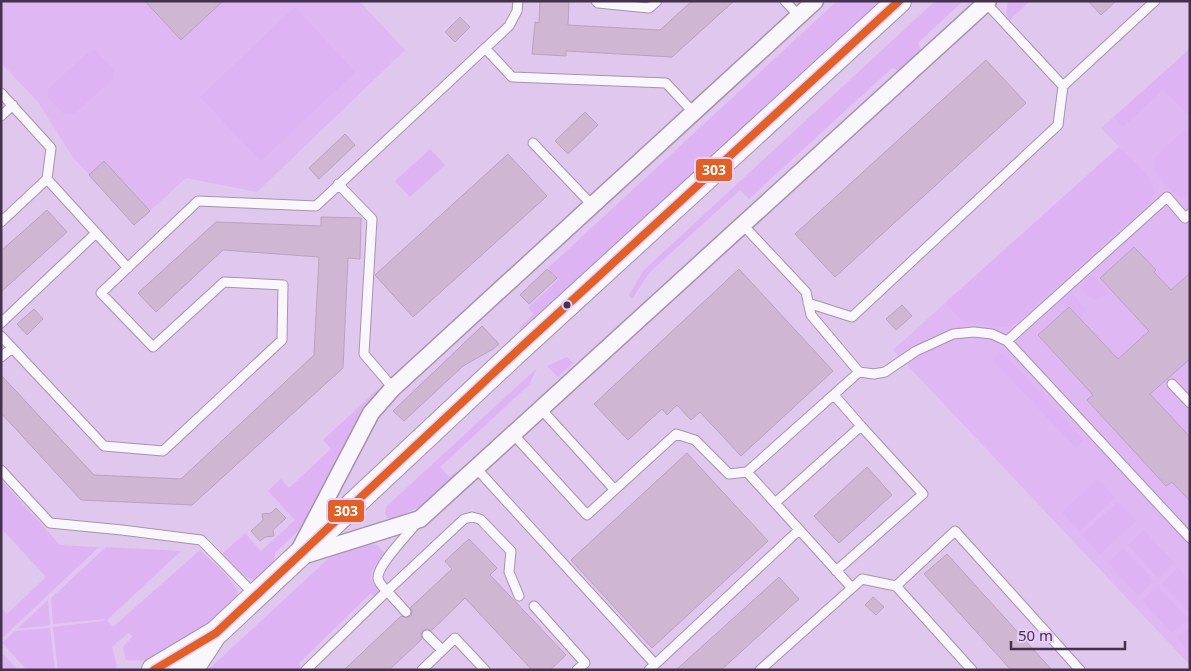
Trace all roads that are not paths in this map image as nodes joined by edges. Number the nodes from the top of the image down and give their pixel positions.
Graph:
1 (518, 1) edge
2 (596, 1) edge
3 (657, 1) edge
4 (784, 1) edge
5 (815, 1) edge
6 (899, 1) edge
7 (1154, 1) edge
8 (987, 2) edge
9 (799, 16) junction
10 (485, 48) junction
11 (1063, 86) junction
12 (1, 93) edge
13 (13, 105) junction
14 (694, 113) junction
15 (1, 116) edge
16 (534, 143) dead end
17 (47, 179) junction
18 (338, 184) junction
19 (593, 206) junction
20 (1190, 214) edge
21 (1, 222) edge
22 (743, 225) junction
23 (96, 233) junction
24 (128, 268) junction
25 (808, 303) junction
26 (1, 323) edge
27 (1, 336) edge
28 (1007, 341) junction
29 (12, 348) junction
30 (1, 358) edge
31 (859, 372) junction
32 (1172, 384) dead end
33 (394, 388) junction
34 (834, 395) junction
35 (1190, 403) edge
36 (541, 409) junction
37 (861, 426) junction
38 (514, 434) junction
39 (476, 468) junction
40 (1, 470) edge
41 (747, 472) junction
42 (614, 490) junction
43 (775, 503) junction
44 (420, 519) junction
45 (799, 530) junction
46 (1190, 538) edge
47 (295, 558) junction
48 (836, 571) junction
49 (896, 586) junction
50 (852, 588) junction
51 (387, 591) junction
52 (255, 595) junction
53 (519, 596) dead end
54 (534, 606) dead end
55 (406, 612) dead end
56 (216, 633) junction
57 (427, 635) dead end
58 (442, 650) junction
59 (652, 667) edge
60 (154, 670) edge
61 (191, 670) edge
62 (306, 670) edge
63 (422, 670) edge
64 (485, 670) edge
65 (577, 670) edge
66 (760, 670) edge
67 (972, 670) edge
68 (1080, 670) edge

1 - 10 lane
2 - 3 lane
4 - 9 lane
5 - 9 street
6 - 47 main road
7 - 11 lane
8 - 11 lane
8 - 22 street
9 - 14 street
10 - 14 lane
10 - 18 lane
11 - 25 lane
12 - 13 lane
13 - 15 lane
13 - 17 lane
14 - 19 street
16 - 19 lane
17 - 21 lane
17 - 23 lane
18 - 24 lane
18 - 33 lane
19 - 33 street
20 - 28 lane
22 - 25 lane
22 - 36 street
23 - 24 lane
23 - 26 lane
24 - 29 lane
25 - 31 lane
27 - 29 lane
28 - 31 lane
28 - 46 lane
29 - 30 lane
31 - 34 lane
32 - 35 lane
33 - 47 street
34 - 37 lane
34 - 41 lane
36 - 38 street
36 - 42 lane
37 - 43 lane
37 - 48 lane
38 - 39 street
38 - 42 lane
39 - 44 street
39 - 59 lane
40 - 52 lane
41 - 42 lane
41 - 43 lane
43 - 45 lane
44 - 47 street
44 - 51 lane
45 - 48 lane
45 - 59 lane
47 - 52 main road
48 - 50 lane
49 - 50 lane
49 - 67 lane
49 - 68 lane
50 - 66 lane
51 - 53 lane
51 - 55 lane
51 - 62 lane
52 - 56 main road
54 - 65 lane
56 - 60 main road
56 - 61 main road
57 - 58 lane
58 - 63 lane
58 - 64 lane

